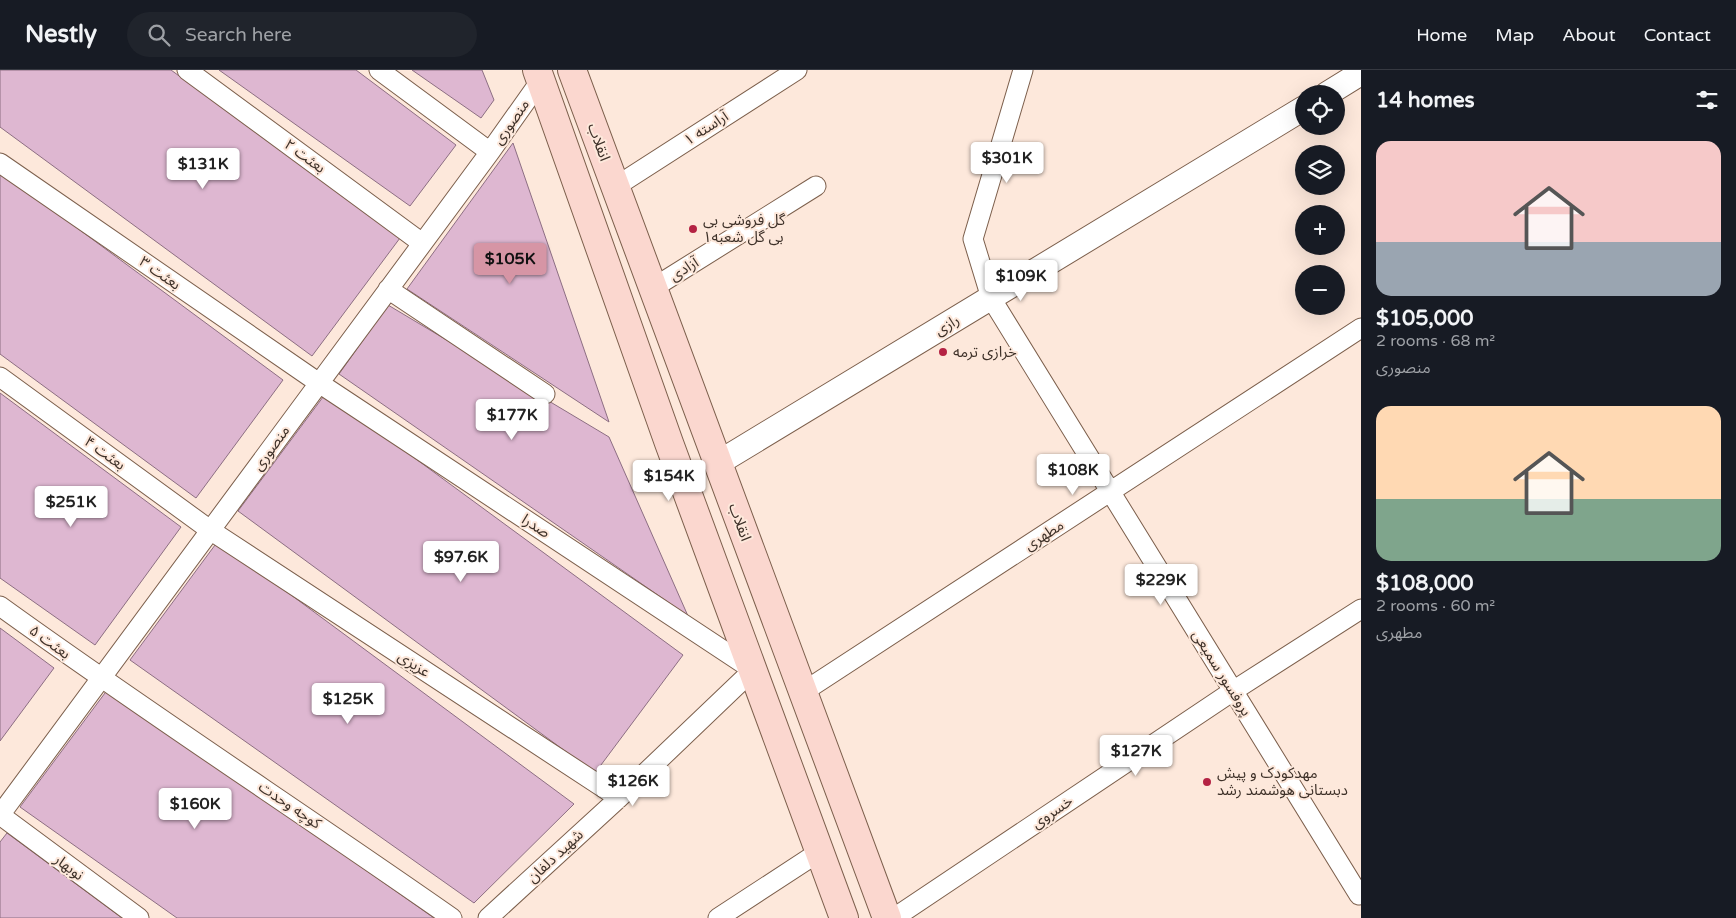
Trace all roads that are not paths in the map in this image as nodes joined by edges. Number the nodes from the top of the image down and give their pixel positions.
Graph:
1 (187, 70) edge
2 (379, 70) edge
3 (572, 70) edge
4 (798, 70) edge
5 (1023, 70) edge
6 (1361, 73) edge
7 (539, 75) edge
8 (1342, 85) edge
9 (1295, 113) edge
10 (490, 152) junction
11 (0, 163) edge
12 (616, 186) junction
13 (816, 186) dead end
14 (584, 201) junction
15 (422, 243) junction
16 (653, 288) junction
17 (388, 289) junction
18 (991, 298) junction
19 (1361, 328) edge
20 (0, 377) edge
21 (319, 383) junction
22 (545, 394) dead end
23 (718, 464) junction
24 (1110, 492) junction
25 (210, 530) junction
26 (0, 606) edge
27 (1361, 609) edge
28 (753, 670) junction
29 (100, 679) junction
30 (1233, 691) junction
31 (803, 692) junction
32 (619, 798) junction
33 (0, 815) edge
34 (819, 852) junction
35 (1360, 895) dead end
36 (139, 918) edge
37 (452, 918) edge
38 (488, 918) edge
39 (718, 918) edge
40 (844, 918) edge
41 (887, 918) edge
42 (894, 918) edge

1 - 15 street, بعثت ۲
2 - 10 street
3 - 12 main road, انقلاب
4 - 12 street, آراسته ۱
5 - 18 street, پروفسور سمیعی
6 - 8 street
7 - 10 street, منصوری
7 - 14 main road
9 - 18 street, رازی
10 - 15 street, منصوری
11 - 21 street, بعثت ۳
12 - 14 main road
12 - 16 main road, انقلاب
13 - 16 street, آزادی
14 - 28 main road
15 - 17 street, منصوری
16 - 23 main road, انقلاب
17 - 21 street, منصوری
17 - 22 street
18 - 23 street, رازی
18 - 24 street, پروفسور سمیعی
19 - 24 street, مطهری
20 - 25 street, بعثت ۴
21 - 25 street, منصوری
21 - 28 street, صدرا
23 - 31 main road, انقلاب
24 - 30 street, پروفسور سمیعی
24 - 31 street, مطهری
25 - 29 street, منصوری
25 - 32 street, عزیزی
26 - 29 street, بعثت ۵
27 - 30 street, خسروی
28 - 32 street, شهید دلفان
28 - 34 main road
29 - 33 street, منصوری
29 - 37 street, کوچه وحدت
30 - 35 street, پروفسور سمیعی
30 - 42 street, خسروی
31 - 41 main road, انقلاب
32 - 38 street, شهید دلفان
33 - 36 street, نوبهار
34 - 39 street
34 - 40 main road

